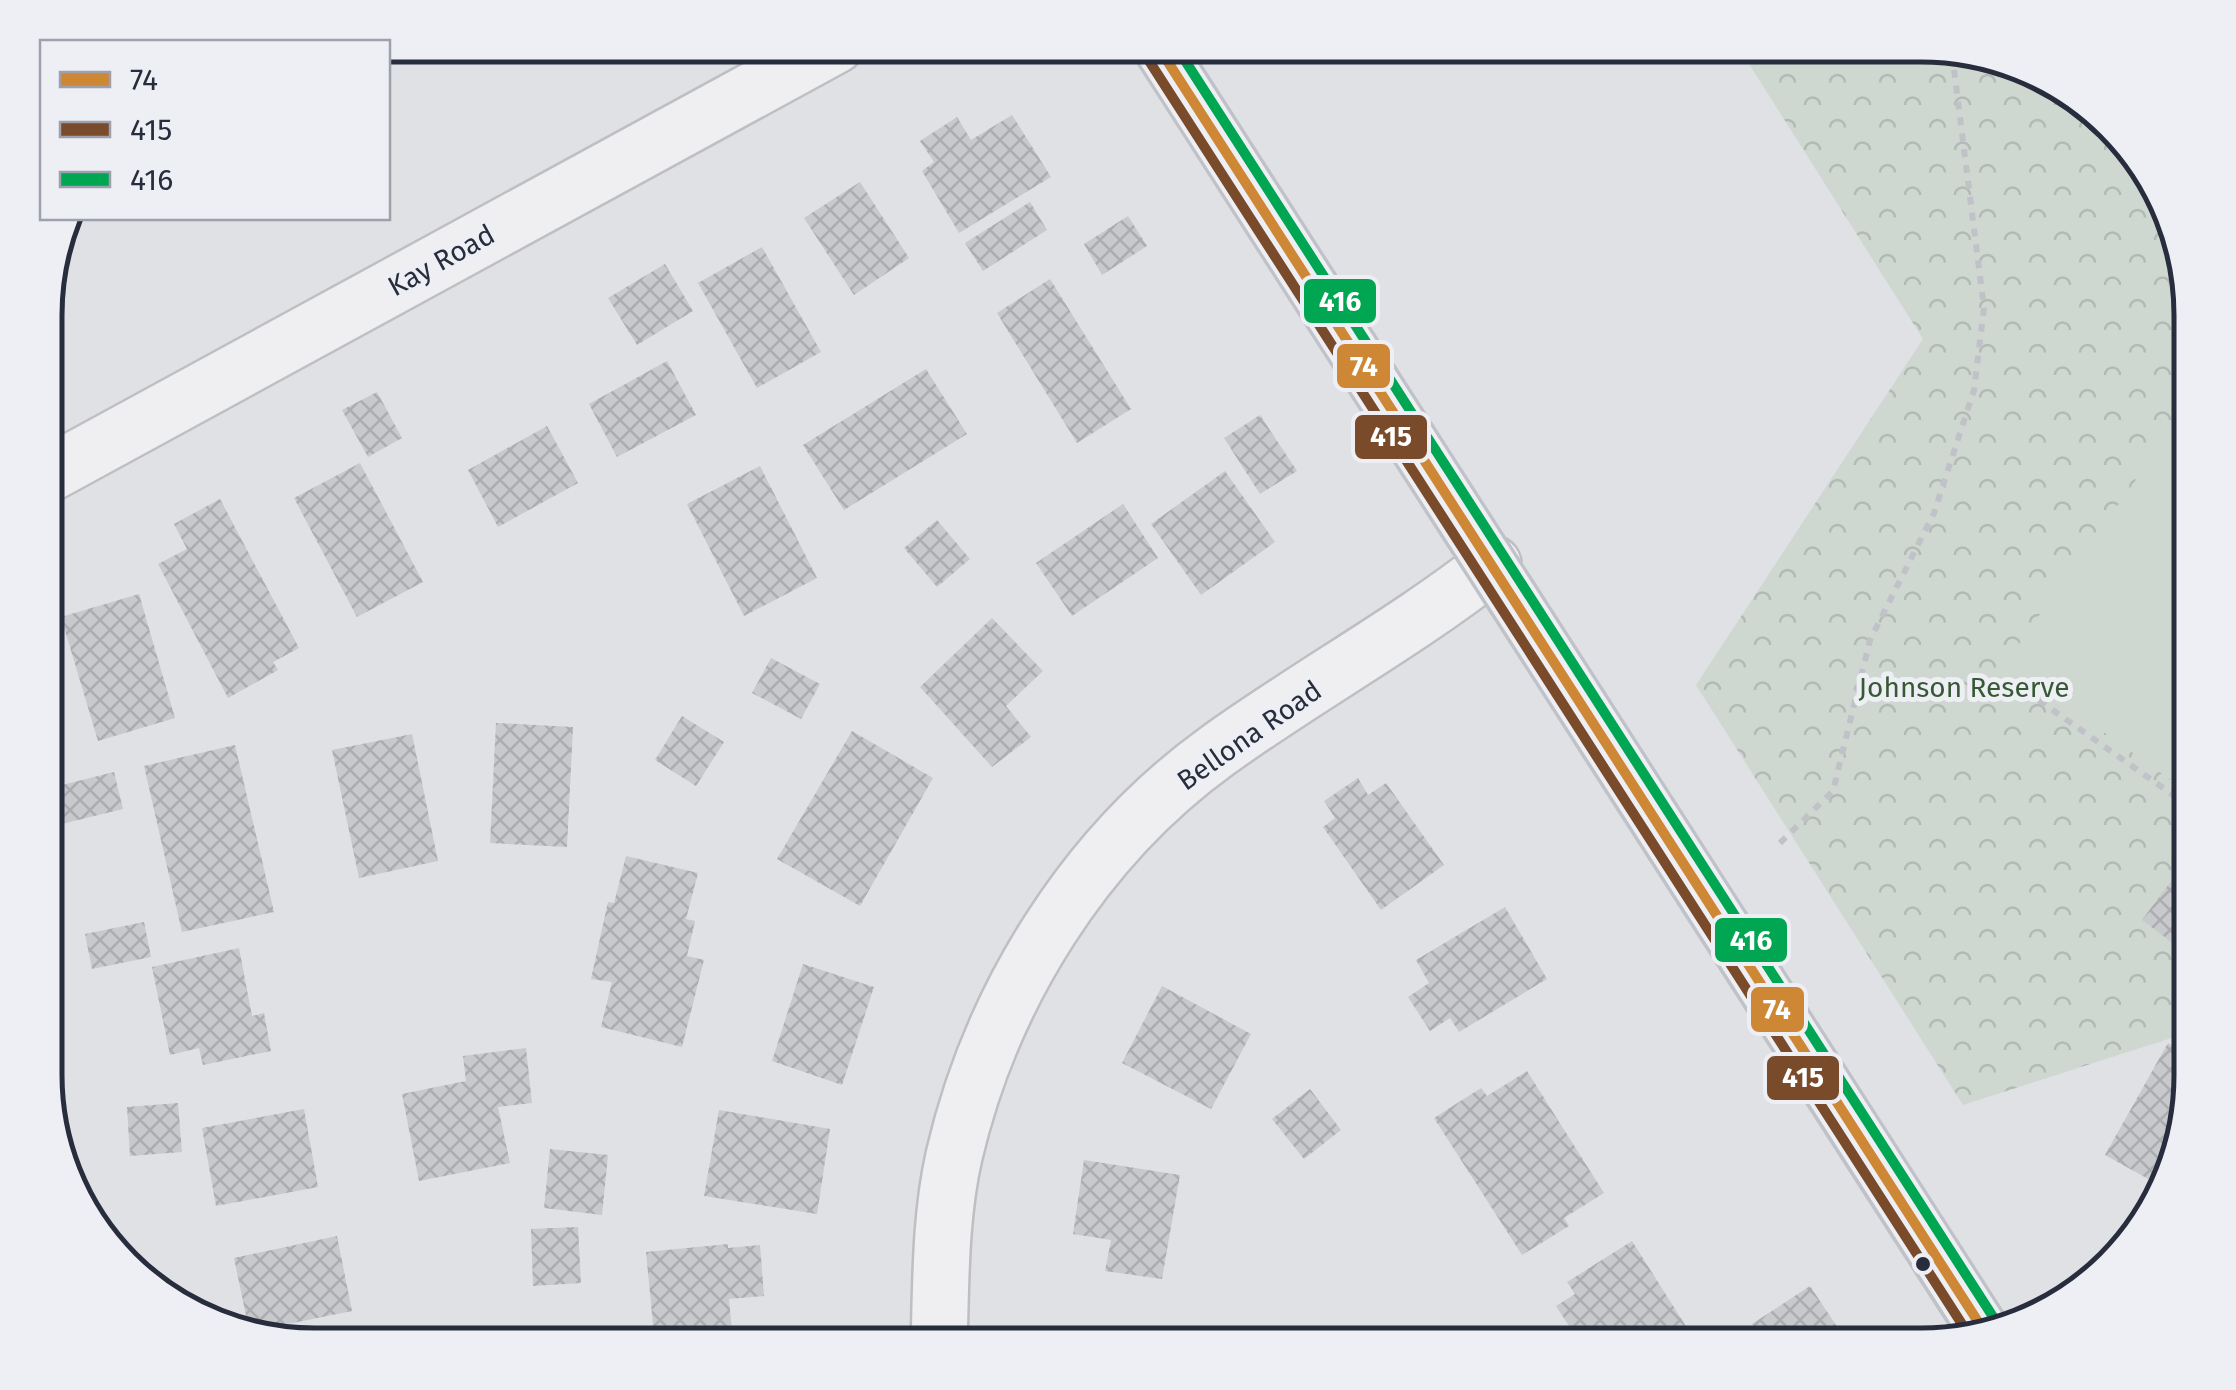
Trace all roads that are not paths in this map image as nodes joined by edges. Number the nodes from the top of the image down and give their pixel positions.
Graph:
1 (805, 62) edge
2 (1168, 62) edge
3 (62, 467) edge
4 (1493, 564) junction
5 (1978, 1321) edge
6 (940, 1328) edge

1 - 3 street, Kay Road
2 - 4 street
4 - 5 street
4 - 6 street, Bellona Road

